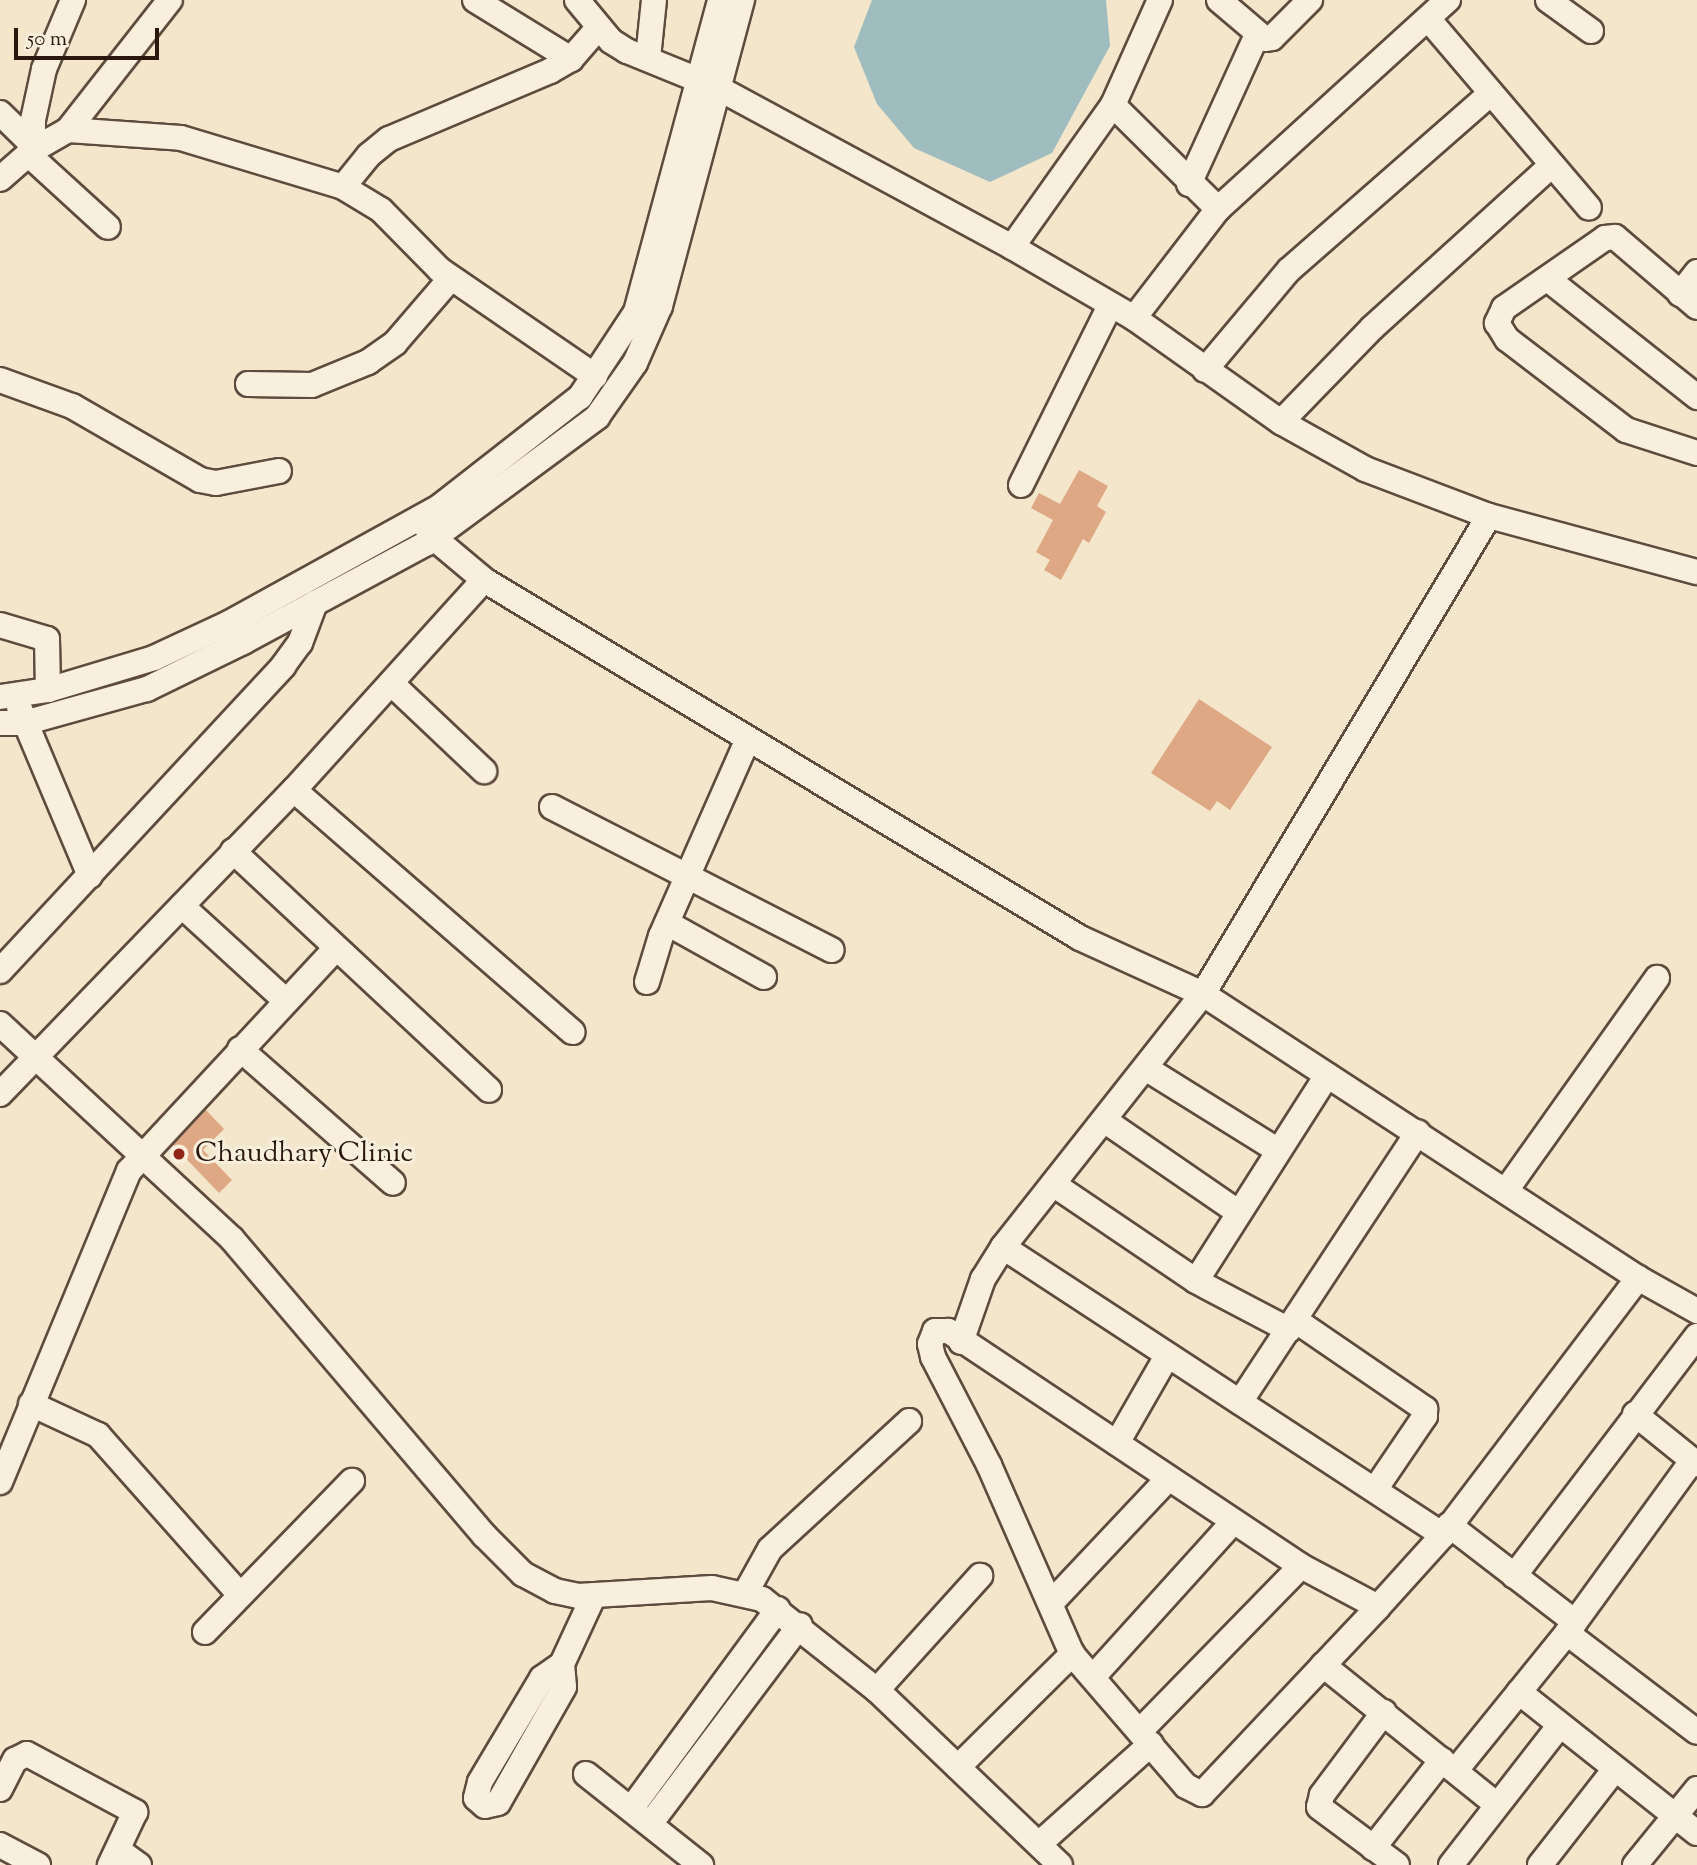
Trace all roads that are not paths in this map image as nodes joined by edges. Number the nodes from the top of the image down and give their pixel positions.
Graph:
1 (73, 0) edge
2 (170, 0) edge
3 (475, 0) edge
4 (577, 0) edge
5 (654, 0) edge
6 (720, 0) edge
7 (742, 0) edge
8 (1160, 0) edge
9 (1310, 0) edge
10 (1448, 0) edge
11 (1548, 0) edge
12 (1224, 2) edge
13 (1430, 21) junction
14 (598, 28) junction
15 (1591, 31) dead end
16 (1257, 35) junction
17 (648, 58) junction
18 (571, 59) junction
19 (709, 84) junction
20 (1489, 95) junction
21 (1113, 105) junction
22 (0, 113) edge
23 (68, 130) junction
24 (32, 150) junction
25 (1552, 165) junction
26 (0, 179) edge
27 (1189, 184) junction
28 (343, 187) junction
29 (1589, 208) dead end
30 (1218, 209) junction
31 (108, 227) dead end
32 (1012, 247) junction
33 (1697, 272) edge
34 (451, 278) junction
35 (1549, 280) junction
36 (1689, 300) edge
37 (1111, 306) junction
38 (1134, 318) junction
39 (1205, 370) junction
40 (595, 376) junction
41 (0, 380) edge
42 (248, 384) dead end
43 (1697, 397) edge
44 (1281, 422) junction
45 (1697, 453) edge
46 (279, 471) dead end
47 (1021, 485) dead end
48 (1489, 516) junction
49 (427, 528) junction
50 (1697, 572) edge
51 (484, 580) junction
52 (315, 603) junction
53 (0, 625) edge
54 (392, 684) junction
55 (48, 690) junction
56 (8, 697) edge
57 (12, 723) edge
58 (747, 741) junction
59 (484, 771) dead end
60 (294, 790) junction
61 (552, 807) dead end
62 (233, 851) junction
63 (90, 876) junction
64 (689, 876) junction
65 (182, 906) junction
66 (667, 923) junction
67 (335, 949) junction
68 (832, 950) dead end
69 (0, 971) edge
70 (764, 977) dead end
71 (1657, 978) dead end
72 (647, 982) dead end
73 (1203, 993) junction
74 (286, 1001) junction
75 (0, 1024) edge
76 (572, 1032) dead end
77 (240, 1049) junction
78 (38, 1059) junction
79 (1147, 1069) junction
80 (1327, 1075) junction
81 (489, 1090) dead end
82 (0, 1094) edge
83 (1104, 1120) junction
84 (1418, 1132) junction
85 (1277, 1150) junction
86 (140, 1155) junction
87 (393, 1183) dead end
88 (1053, 1184) junction
89 (1507, 1189) junction
90 (1238, 1212) junction
91 (1003, 1247) junction
92 (1639, 1278) junction
93 (1196, 1281) junction
94 (1697, 1311) edge
95 (1292, 1325) junction
96 (961, 1342) junction
97 (1693, 1346) edge
98 (1167, 1356) junction
99 (1240, 1402) junction
100 (32, 1404) junction
101 (1635, 1414) junction
102 (909, 1420) dead end
103 (1116, 1443) junction
104 (1695, 1463) edge
105 (1168, 1479) junction
106 (352, 1481) dead end
107 (0, 1482) edge
108 (1376, 1488) junction
109 (1233, 1522) junction
110 (1446, 1530) junction
111 (1300, 1566) junction
112 (980, 1576) dead end
113 (1514, 1576) junction
114 (746, 1592) junction
115 (240, 1595) junction
116 (594, 1595) junction
117 (1052, 1602) junction
118 (1378, 1607) junction
119 (778, 1609) junction
120 (800, 1625) junction
121 (1571, 1628) junction
122 (205, 1632) dead end
123 (1072, 1654) junction
124 (562, 1664) junction
125 (1324, 1665) junction
126 (1093, 1677) junction
127 (877, 1690) junction
128 (1519, 1692) junction
129 (1384, 1712) junction
130 (1560, 1725) junction
131 (1697, 1732) edge
132 (1146, 1737) junction
133 (1449, 1765) junction
134 (958, 1767) junction
135 (1615, 1769) junction
136 (586, 1773) dead end
137 (0, 1789) edge
138 (1697, 1789) edge
139 (1497, 1805) junction
140 (641, 1817) junction
141 (1674, 1817) junction
142 (1697, 1833) edge
143 (1039, 1844) junction
144 (1, 1847) edge
145 (1373, 1848) junction
146 (114, 1858) edge
147 (38, 1865) edge
148 (139, 1865) edge
149 (701, 1865) edge
150 (1060, 1865) edge
151 (1397, 1865) edge
152 (1451, 1865) edge
153 (1540, 1865) edge
154 (1635, 1865) edge

1 - 24 street
2 - 23 street
3 - 18 street
4 - 14 street
5 - 17 street
6 - 19 street
7 - 19 street
8 - 21 street
9 - 16 street
10 - 13 street
11 - 15 street
12 - 16 street
13 - 20 street
13 - 30 street
14 - 17 street
14 - 18 street
16 - 27 street
17 - 19 street
18 - 28 street
19 - 32 street
19 - 40 street
19 - 49 street
20 - 25 street
20 - 39 street
21 - 27 street
21 - 32 street
22 - 24 street
23 - 24 street
23 - 28 street
24 - 26 street
24 - 31 street
25 - 29 street
25 - 44 street
27 - 30 street
28 - 34 street
30 - 38 street
32 - 37 street
33 - 36 street
34 - 40 street
34 - 42 street
35 - 36 street
35 - 43 street
35 - 45 street
37 - 38 street
37 - 47 street
38 - 39 street
39 - 44 street
40 - 49 street
41 - 46 street
44 - 48 street
48 - 50 street
48 - 73 street
49 - 51 street
49 - 52 street
49 - 55 street
51 - 54 street
51 - 58 street
52 - 57 street
52 - 63 street
53 - 55 street
54 - 59 street
54 - 60 street
55 - 56 street
56 - 57 street
57 - 63 street
58 - 64 street
58 - 73 street
60 - 62 street
60 - 76 street
61 - 64 street
62 - 65 street
62 - 67 street
63 - 69 street
64 - 66 street
64 - 68 street
65 - 74 street
65 - 78 street
66 - 70 street
66 - 72 street
67 - 74 street
67 - 81 street
71 - 89 street
73 - 79 street
73 - 80 street
74 - 77 street
75 - 78 street
77 - 86 street
77 - 87 street
78 - 82 street
78 - 86 street
79 - 83 street
79 - 85 street
80 - 84 street
80 - 85 street
83 - 88 street
83 - 90 street
84 - 89 street
84 - 95 street
85 - 90 street
86 - 100 street
86 - 116 street
88 - 91 street
88 - 93 street
89 - 92 street
90 - 93 street
91 - 96 street
91 - 98 street
92 - 94 street
92 - 110 street
93 - 95 street
95 - 99 street
95 - 108 street
96 - 103 street
96 - 117 street
97 - 101 street
98 - 99 street
98 - 103 street
99 - 108 street
100 - 107 street
100 - 115 street
101 - 104 street
101 - 113 street
102 - 114 street
103 - 105 street
104 - 121 street
105 - 109 street
105 - 117 street
106 - 115 street
108 - 110 street
109 - 111 street
109 - 126 street
110 - 113 street
110 - 118 street
111 - 118 street
111 - 132 street
112 - 127 street
113 - 121 street
114 - 116 street
114 - 119 street
115 - 122 street
116 - 124 street
117 - 123 street
118 - 125 street
119 - 120 street
119 - 140 street
120 - 127 street
120 - 140 street
121 - 128 street
121 - 131 street
123 - 126 street
123 - 134 street
124 - 124 street
125 - 129 street
125 - 132 street
126 - 132 street
127 - 134 street
128 - 130 street
128 - 133 street
129 - 133 street
129 - 145 street
130 - 135 street
130 - 139 street
132 - 143 street
133 - 139 street
133 - 145 street
134 - 143 street
135 - 141 street
135 - 153 street
136 - 140 street
137 - 146 street
138 - 141 street
139 - 152 street
140 - 149 street
141 - 142 street
141 - 154 street
143 - 150 street
144 - 147 street
145 - 151 street
146 - 148 street

